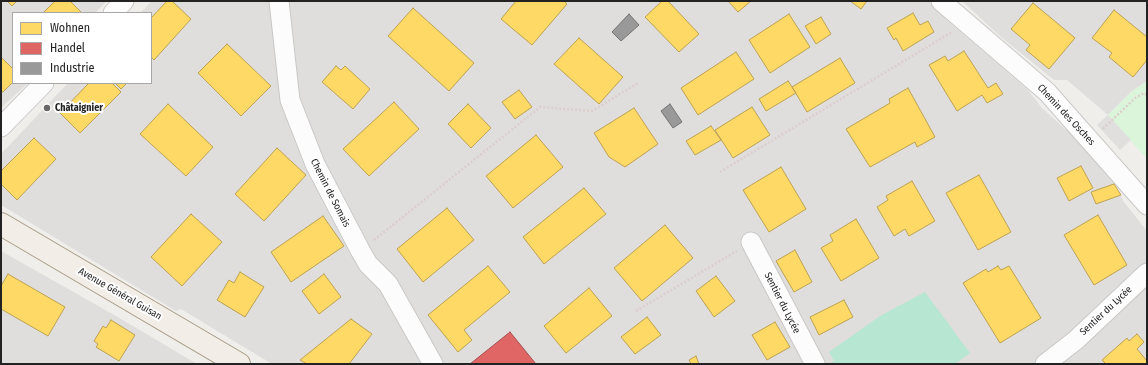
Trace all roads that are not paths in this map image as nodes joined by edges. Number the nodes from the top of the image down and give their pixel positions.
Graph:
1 (124, 1) edge
2 (279, 1) edge
3 (942, 1) edge
4 (114, 12) edge
5 (43, 84) edge
6 (1, 127) edge
7 (1147, 205) edge
8 (1, 224) edge
9 (751, 242) road end
10 (1147, 272) edge
11 (239, 364) edge
12 (433, 364) edge
13 (815, 364) edge
14 (1045, 364) edge

1 - 4 street
2 - 12 street, Chemin de Somais
3 - 7 street, Chemin des Osches
5 - 6 street
8 - 11 main road, Avenue Général Guisan
9 - 13 street, Sentier du Lycée
10 - 14 street, Sentier du Lycée

